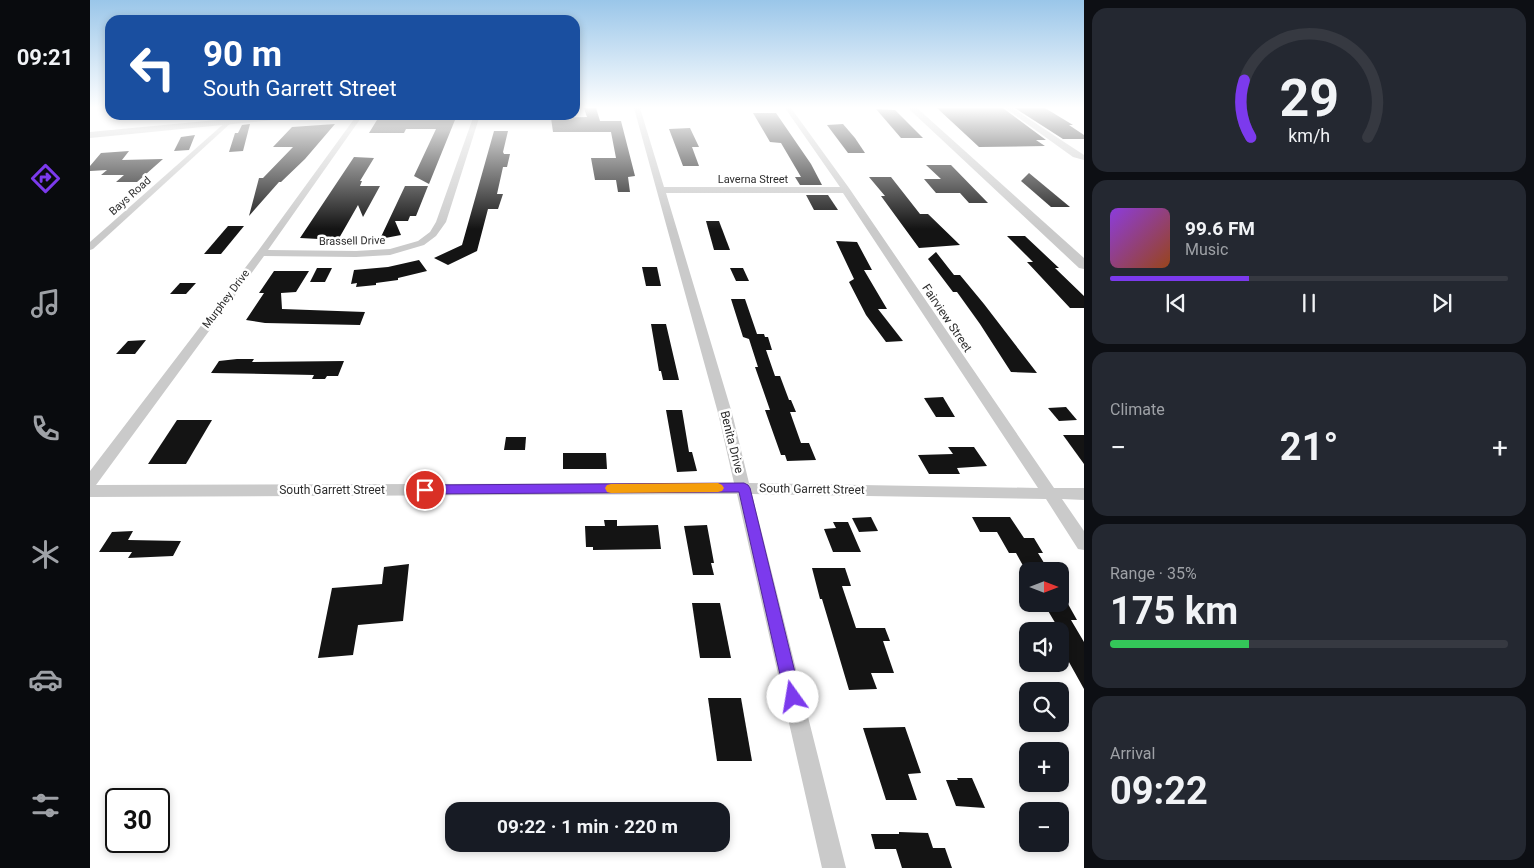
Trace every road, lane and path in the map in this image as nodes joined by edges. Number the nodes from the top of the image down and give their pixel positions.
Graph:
1 (199, 149) edge
2 (336, 149) edge
3 (466, 149) edge
4 (649, 149) edge
5 (817, 149) edge
6 (957, 149) edge
7 (1067, 149) edge
8 (1084, 158) edge
9 (661, 190) junction
10 (846, 190) junction
11 (90, 246) edge
12 (261, 253) junction
13 (1084, 264) edge
14 (90, 482) edge
15 (744, 488) junction
16 (90, 491) edge
17 (1084, 494) edge
18 (1051, 495) junction
19 (1084, 544) edge
20 (834, 868) edge

1 - 11 street, Bays Road
2 - 12 street, Murphey Drive
3 - 12 street, Brassell Drive
4 - 9 street, Benita Drive
5 - 10 street, Fairview Street
6 - 13 street
7 - 8 street
9 - 10 street, Laverna Street
9 - 15 street, Benita Drive
10 - 18 street, Fairview Street
12 - 14 street, Murphey Drive
15 - 16 street, South Garrett Street
15 - 18 street, South Garrett Street
15 - 20 street, Benita Drive
17 - 18 street, South Garrett Street
18 - 19 street, Fairview Street

